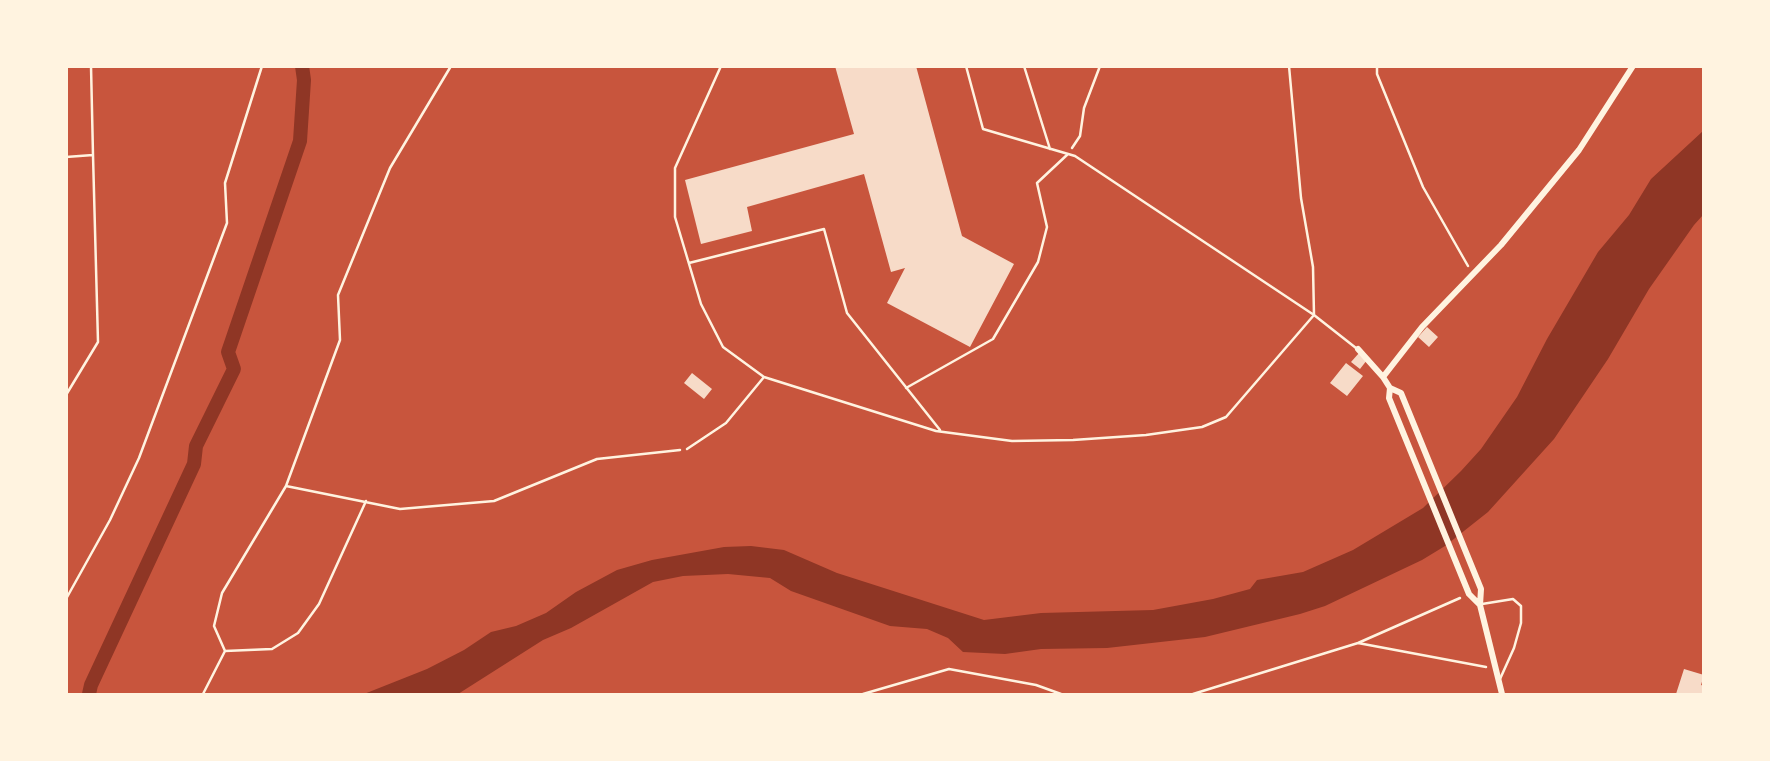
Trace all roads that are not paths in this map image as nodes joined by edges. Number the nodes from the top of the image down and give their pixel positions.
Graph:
1 (91, 66) edge
2 (721, 66) edge
3 (966, 66) edge
4 (1024, 66) edge
5 (1289, 66) edge
6 (1633, 66) edge
7 (1049, 149) junction
8 (1068, 154) junction
9 (93, 155) junction
10 (66, 158) edge
11 (689, 263) junction
12 (1314, 315) junction
13 (1357, 349) joint
14 (764, 377) junction
15 (1383, 377) junction
16 (906, 388) junction
17 (1390, 388) junction
18 (66, 395) edge
19 (941, 431) junction
20 (687, 449) road end
21 (1480, 605) junction
22 (1500, 679) junction
23 (1502, 695) edge

1 - 9 lane
2 - 11 lane
3 - 7 lane
4 - 7 lane
5 - 12 lane
6 - 15 street
7 - 8 lane
8 - 12 lane
8 - 16 lane
9 - 10 lane
9 - 18 lane
11 - 14 lane
11 - 16 lane
12 - 13 lane
12 - 19 lane
13 - 15 street
14 - 19 lane
14 - 20 lane
15 - 17 street
16 - 19 lane
17 - 21 street
17 - 21 street
21 - 22 street
21 - 22 lane
22 - 23 street

